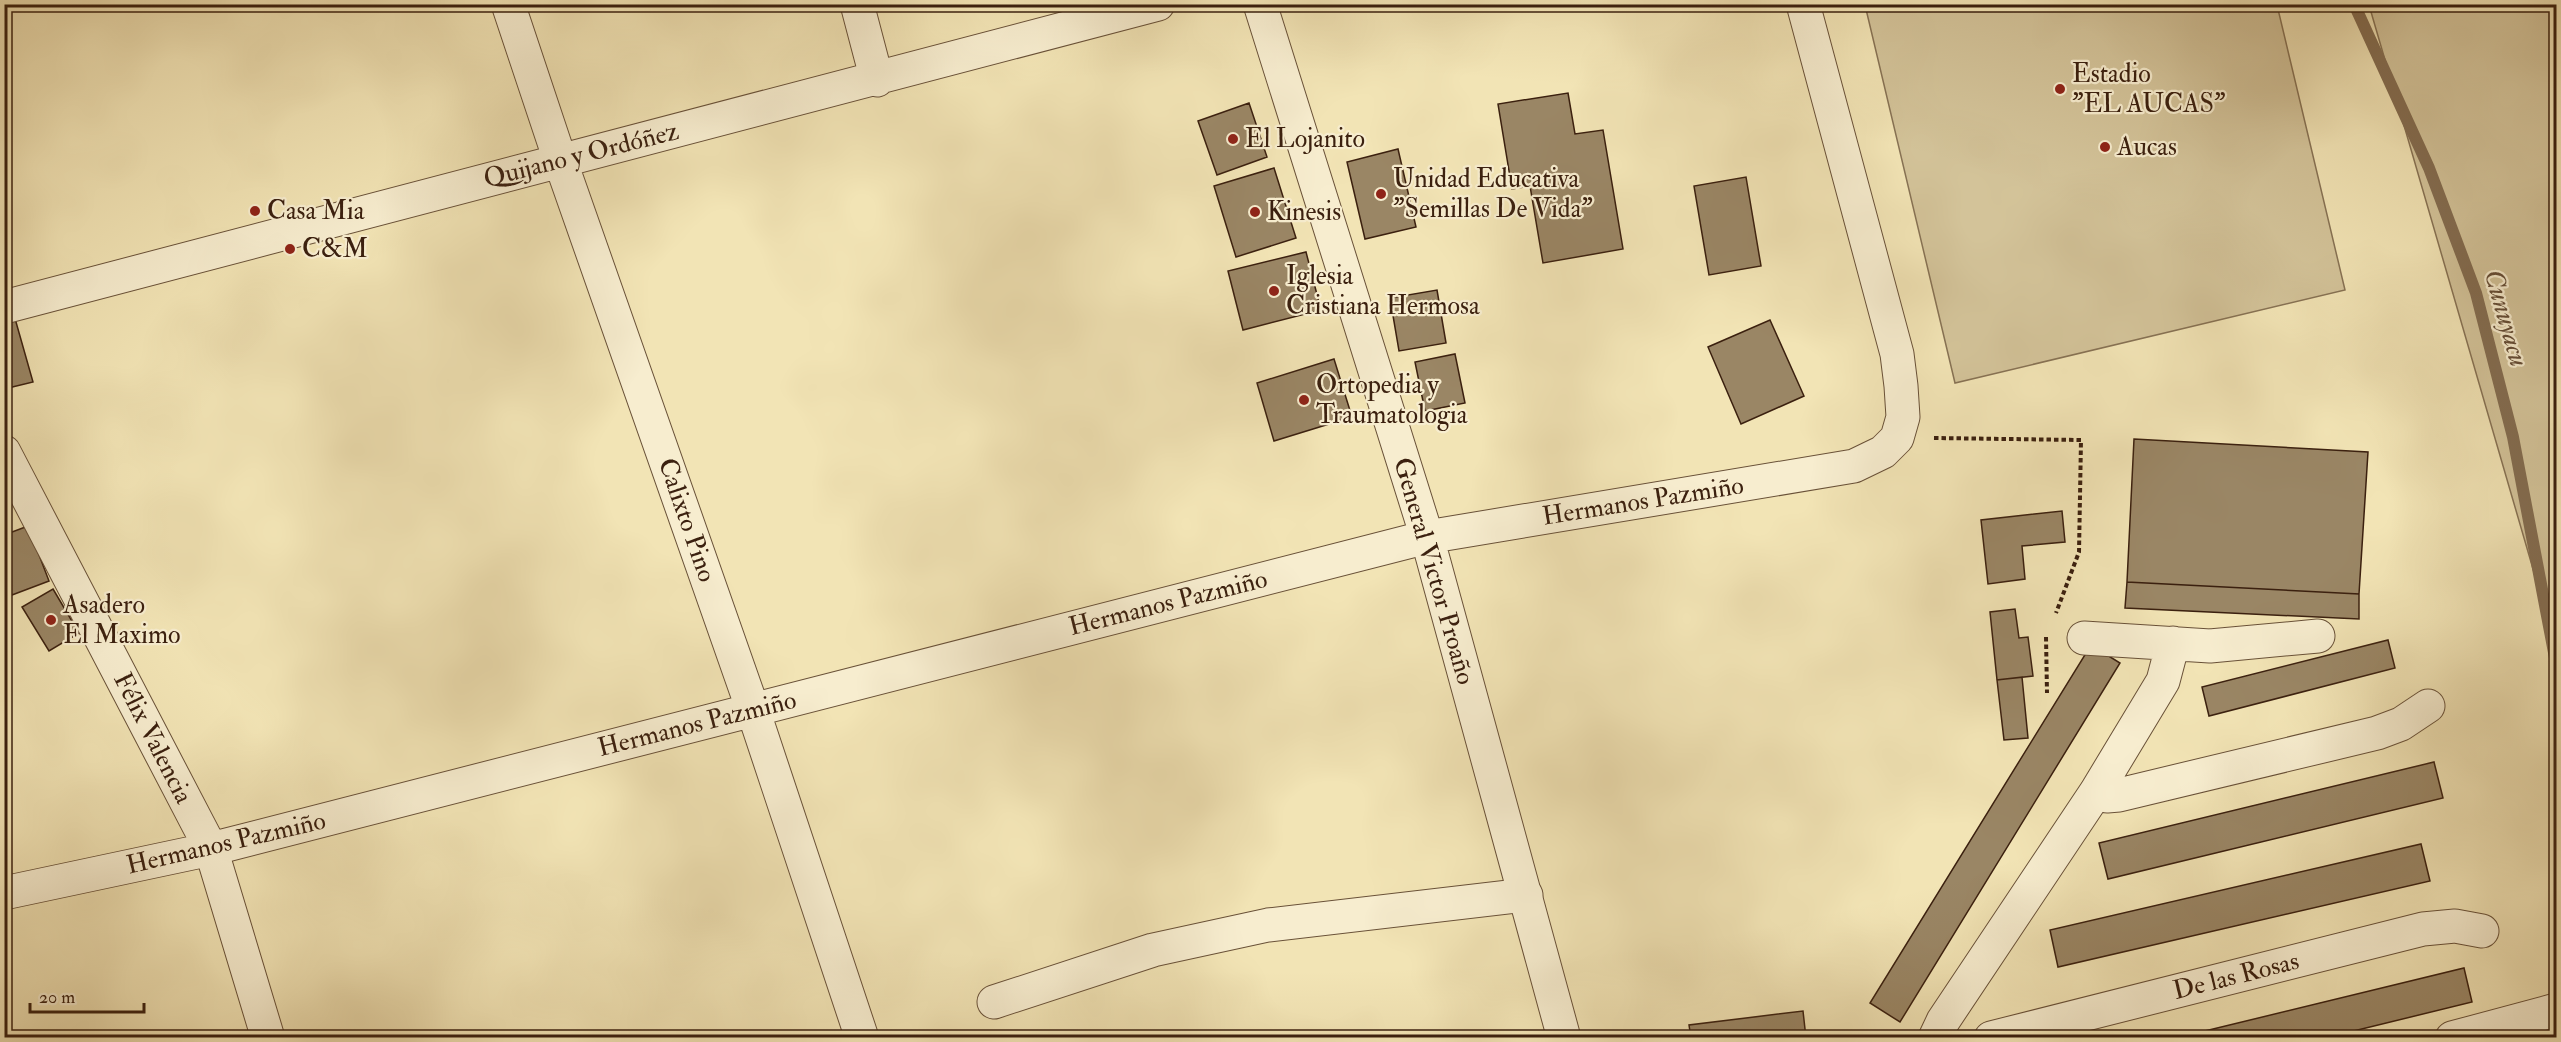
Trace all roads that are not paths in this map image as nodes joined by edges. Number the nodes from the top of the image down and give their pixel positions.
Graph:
1 (508, 4) edge
2 (857, 4) edge
3 (1158, 4) edge
4 (1260, 4) edge
5 (1803, 4) edge
6 (877, 80) junction
7 (560, 160) junction
8 (4, 307) edge
9 (4, 452) edge
10 (1427, 537) junction
11 (2318, 636) dead end
12 (2084, 638) dead end
13 (2173, 643) junction
14 (2428, 706) dead end
15 (753, 710) junction
16 (2096, 792) junction
17 (211, 849) junction
18 (4, 893) edge
19 (1526, 896) junction
20 (2482, 931) dead end
21 (994, 1002) dead end
22 (2556, 1010) edge
23 (268, 1038) edge
24 (862, 1038) edge
25 (1564, 1038) edge
26 (1935, 1038) edge
27 (1991, 1038) edge
28 (2452, 1038) edge

1 - 7 street, Calixto Pino
2 - 6 street
3 - 6 street, Quijano y Ordóñez
4 - 10 street, General Victor Proaño
5 - 10 street, Hermanos Pazmiño
6 - 7 street, Quijano y Ordóñez
7 - 8 street, Quijano y Ordóñez
7 - 15 street, Calixto Pino
9 - 17 street, Félix Valencia
10 - 15 street, Hermanos Pazmiño
10 - 19 street, General Victor Proaño
11 - 13 street
12 - 13 street
13 - 16 street
14 - 16 street
15 - 17 street, Hermanos Pazmiño
15 - 24 street, Calixto Pino
16 - 26 street
17 - 18 street, Hermanos Pazmiño
17 - 23 street, Félix Valencia
19 - 21 street
19 - 25 street, General Victor Proaño
20 - 27 street, De las Rosas
22 - 28 street

